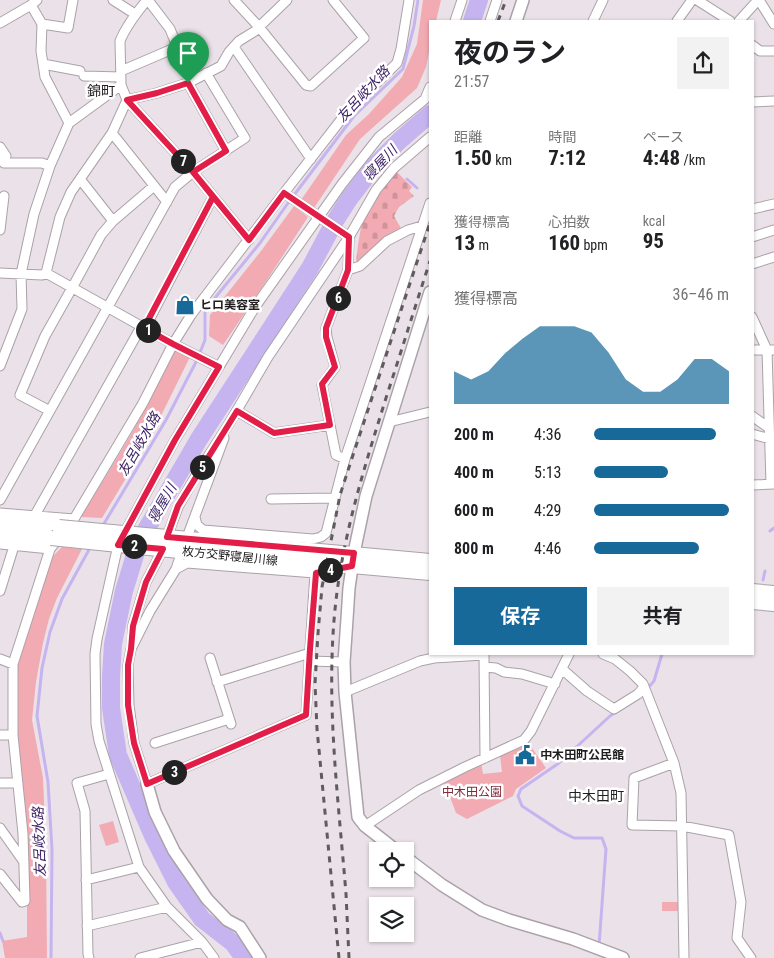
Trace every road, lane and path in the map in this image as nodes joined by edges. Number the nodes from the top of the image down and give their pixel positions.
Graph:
1 (73, 0) edge
2 (113, 0) edge
3 (148, 0) edge
4 (234, 0) edge
5 (287, 0) edge
6 (333, 0) edge
7 (399, 0) edge
8 (409, 0) edge
9 (462, 0) edge
10 (497, 0) edge
11 (523, 0) edge
12 (603, 0) edge
13 (692, 0) edge
14 (697, 0) edge
15 (758, 0) edge
16 (34, 3) edge
17 (408, 11) junction
18 (135, 14) junction
19 (456, 20) edge
20 (490, 20) edge
21 (516, 20) edge
22 (593, 20) edge
23 (679, 20) edge
24 (728, 20) edge
25 (740, 20) edge
26 (0, 23) edge
27 (42, 24) junction
28 (774, 24) edge
29 (259, 27) junction
30 (754, 46) edge
31 (177, 47) junction
32 (234, 47) junction
33 (774, 51) edge
34 (43, 64) junction
35 (206, 73) junction
36 (121, 78) junction
37 (189, 82) junction
38 (429, 89) edge
39 (127, 100) junction
40 (774, 101) edge
41 (754, 102) edge
42 (69, 123) junction
43 (112, 133) junction
44 (429, 138) edge
45 (0, 147) edge
46 (226, 151) junction
47 (311, 158) junction
48 (50, 166) junction
49 (193, 172) junction
50 (80, 179) junction
51 (154, 186) junction
52 (284, 193) junction
53 (4, 196) dead end
54 (213, 197) junction
55 (167, 202) junction
56 (774, 204) edge
57 (429, 206) edge
58 (754, 209) edge
59 (320, 217) junction
60 (113, 221) junction
61 (422, 226) junction
62 (0, 230) edge
63 (774, 230) edge
64 (346, 235) junction
65 (754, 236) edge
66 (249, 240) junction
67 (774, 257) edge
68 (754, 263) edge
69 (348, 270) junction
70 (0, 273) edge
71 (46, 273) junction
72 (21, 274) junction
73 (72, 288) junction
74 (429, 295) edge
75 (108, 308) junction
76 (754, 321) edge
77 (143, 327) junction
78 (173, 344) junction
79 (754, 350) edge
80 (770, 350) edge
81 (0, 366) edge
82 (219, 367) junction
83 (50, 411) junction
84 (237, 411) junction
85 (429, 412) edge
86 (754, 417) edge
87 (230, 422) junction
88 (389, 422) junction
89 (330, 425) junction
90 (769, 428) junction
91 (754, 435) edge
92 (770, 439) junction
93 (345, 459) junction
94 (772, 484) edge
95 (754, 485) edge
96 (335, 498) junction
97 (271, 499) dead end
98 (0, 500) edge
99 (0, 513) edge
100 (35, 515) junction
101 (195, 517) junction
102 (74, 519) junction
103 (0, 522) edge
104 (189, 532) dead end
105 (0, 534) edge
106 (53, 538) junction
107 (119, 539) junction
108 (163, 543) junction
109 (0, 544) edge
110 (14, 546) junction
111 (353, 559) junction
112 (179, 560) dead end
113 (429, 560) edge
114 (176, 569) junction
115 (316, 573) junction
116 (429, 573) edge
117 (0, 591) edge
118 (754, 591) edge
119 (774, 593) edge
120 (754, 602) edge
121 (774, 604) edge
122 (131, 649) junction
123 (475, 655) edge
124 (569, 655) edge
125 (605, 655) edge
126 (309, 657) junction
127 (210, 658) dead end
128 (0, 659) edge
129 (344, 662) junction
130 (13, 664) junction
131 (484, 668) junction
132 (562, 669) junction
133 (217, 682) junction
134 (555, 684) junction
135 (645, 690) junction
136 (345, 692) junction
137 (0, 735) edge
138 (13, 735) junction
139 (155, 743) dead end
140 (485, 758) junction
141 (674, 763) junction
142 (109, 774) junction
143 (0, 783) edge
144 (18, 783) junction
145 (147, 784) junction
146 (365, 826) junction
147 (682, 826) junction
148 (0, 828) edge
149 (385, 842) edge
150 (24, 862) junction
151 (414, 865) edge
152 (139, 867) junction
153 (0, 874) edge
154 (86, 880) junction
155 (167, 907) junction
156 (87, 926) junction
157 (202, 942) junction
158 (89, 958) edge
159 (140, 958) edge
160 (214, 958) edge
161 (260, 958) edge
162 (623, 958) edge
163 (684, 958) edge
164 (751, 958) edge

1 - 27 street
2 - 18 street
3 - 18 street
3 - 31 street
4 - 29 street
5 - 29 street
6 - 29 street
7 - 17 street
8 - 17 street
9 - 19 street
10 - 20 street
11 - 21 street
12 - 22 street
13 - 23 street
14 - 24 street
15 - 25 street
15 - 28 street
16 - 26 street
16 - 27 street
17 - 47 street
18 - 36 street
27 - 34 street
29 - 32 street
30 - 33 street
31 - 36 street
31 - 37 street
32 - 35 street
32 - 47 street
34 - 36 street
34 - 42 street
35 - 37 street
35 - 46 street
36 - 39 street
36 - 42 street
37 - 39 street
37 - 46 street
38 - 59 street
39 - 43 street
39 - 49 street
40 - 41 street
42 - 48 street
43 - 50 street
43 - 51 street
44 - 64 street
45 - 48 street
46 - 49 street
47 - 52 street
48 - 72 street
49 - 54 street
49 - 55 street
50 - 60 street
50 - 71 street
51 - 55 street
51 - 60 street
52 - 59 street
52 - 66 street
53 - 62 street
54 - 66 street
54 - 77 street
55 - 75 street
56 - 58 street
57 - 61 street
59 - 64 street
59 - 82 street
60 - 73 street
61 - 69 street
61 - 93 street
63 - 65 street
64 - 69 street
64 - 84 street
66 - 78 street
67 - 68 street
69 - 89 street
70 - 72 street
71 - 72 street
71 - 73 street
72 - 81 street
73 - 75 street
73 - 83 street
74 - 88 street
75 - 77 street
75 - 83 street
76 - 80 street
77 - 78 street
77 - 100 street
78 - 82 street
78 - 102 street
79 - 80 street
80 - 90 street
82 - 107 street
83 - 98 street
84 - 87 street
84 - 89 street
85 - 88 street
86 - 90 street
87 - 101 street
87 - 108 street
88 - 111 street
89 - 93 street
90 - 92 street
91 - 92 street
92 - 94 street
93 - 96 street
94 - 95 street
96 - 97 street
96 - 101 street
99 - 100 street
100 - 102 street
101 - 104 street
102 - 106 street
103 - 106 main road, 枚方交野寝屋川線
105 - 106 main road, 枚方交野寝屋川線
106 - 107 main road, 枚方交野寝屋川線, bridge
106 - 110 street
106 - 130 street
107 - 108 main road, 枚方交野寝屋川線
107 - 142 street
108 - 111 main road, 枚方交野寝屋川線
108 - 122 street
109 - 110 street
110 - 117 street
111 - 113 main road, 枚方交野寝屋川線
111 - 115 street
111 - 116 main road, 枚方交野寝屋川線
111 - 129 street
112 - 114 street
114 - 115 street
114 - 122 street
115 - 126 street
118 - 119 main road
120 - 121 main road
122 - 145 street
123 - 131 street
123 - 136 street
124 - 132 street
125 - 135 street
126 - 129 street
126 - 133 street
126 - 145 street
127 - 133 street
128 - 130 street
129 - 136 street
130 - 138 street
131 - 134 street
131 - 140 street
132 - 134 street
132 - 135 street
133 - 139 street
134 - 140 street
135 - 141 street
136 - 146 street
137 - 138 street
138 - 144 street
140 - 146 street
141 - 147 street
141 - 147 street
142 - 152 street
142 - 154 street
143 - 144 street
144 - 150 street
145 - 161 street
146 - 149 street
147 - 163 street
147 - 164 street
148 - 150 street
150 - 153 street
151 - 162 street
152 - 154 street
152 - 155 street
154 - 156 street
155 - 156 street
155 - 157 street
156 - 158 street
157 - 159 street
157 - 160 street

